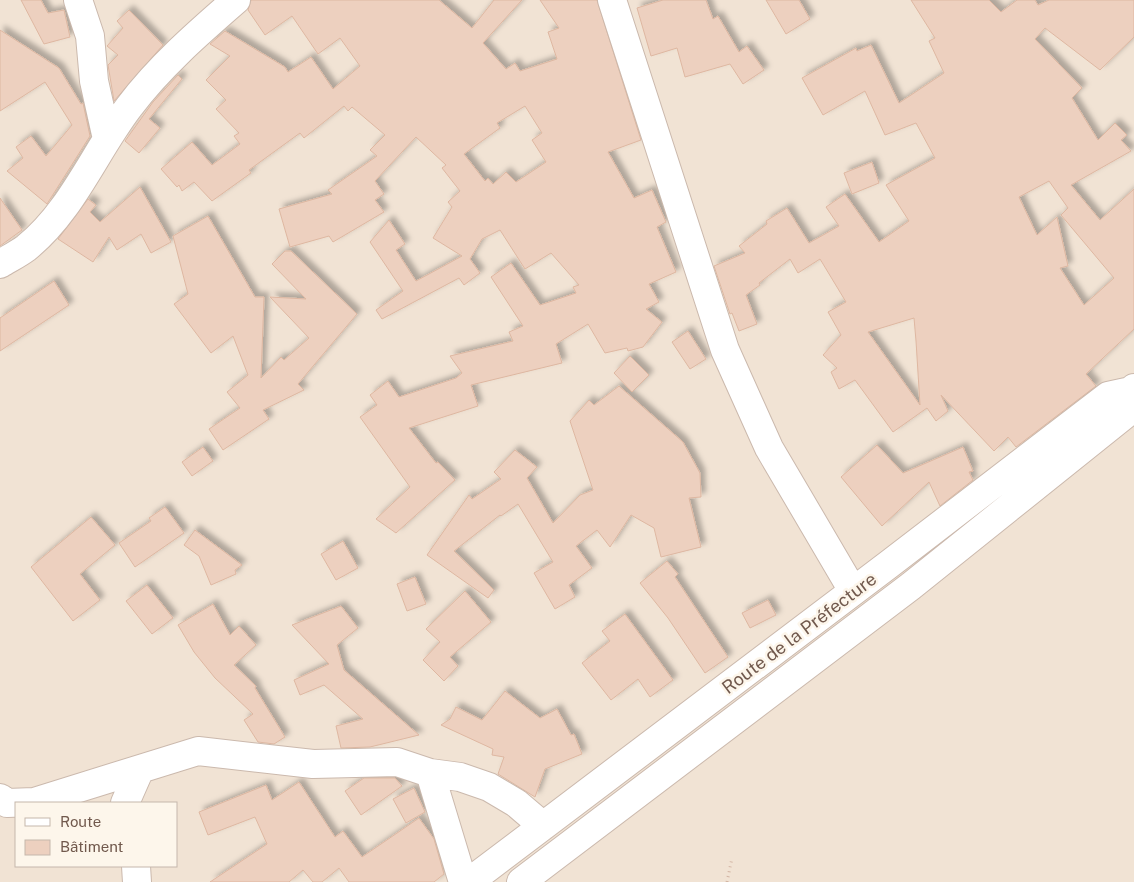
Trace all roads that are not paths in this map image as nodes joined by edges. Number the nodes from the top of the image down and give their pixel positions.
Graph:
1 (78, 0) edge
2 (236, 0) edge
3 (612, 0) edge
4 (106, 139) junction
5 (0, 264) edge
6 (1132, 390) edge
7 (853, 592) junction
8 (140, 770) junction
9 (430, 773) junction
10 (0, 798) edge
11 (34, 802) edge
12 (125, 802) edge
13 (15, 803) edge
14 (543, 826) junction
15 (136, 867) edge
16 (137, 882) edge
17 (463, 882) edge
18 (469, 882) edge
19 (521, 882) edge

1 - 4 street
2 - 4 street
3 - 7 street
4 - 5 street
6 - 7 street, Route de la Préfecture
6 - 19 street, Route de la Préfecture
7 - 14 street, Route de la Préfecture
8 - 9 street
8 - 11 street
8 - 12 street
9 - 14 street
9 - 17 street
10 - 13 street
14 - 18 street, Route de la Préfecture
15 - 16 street

